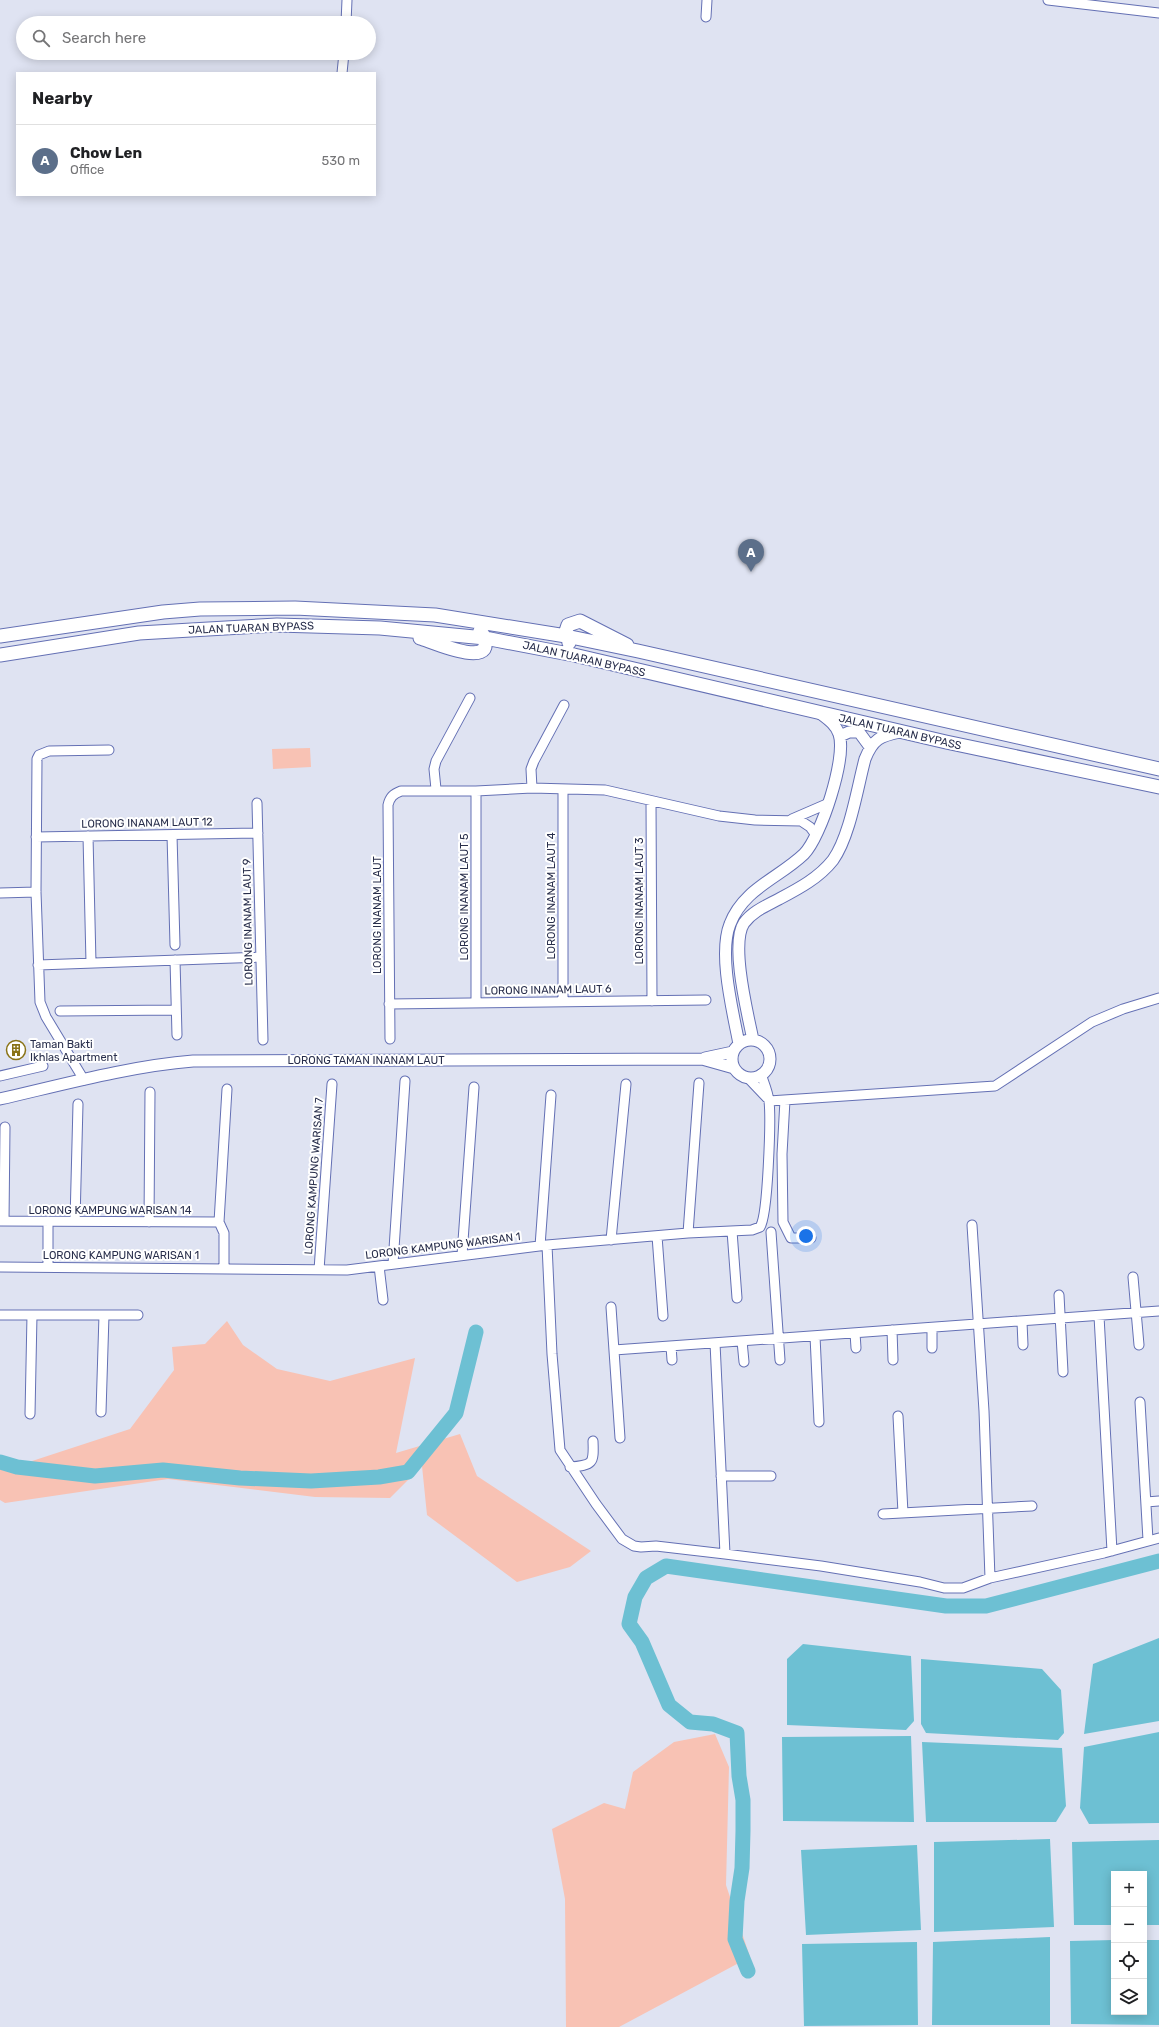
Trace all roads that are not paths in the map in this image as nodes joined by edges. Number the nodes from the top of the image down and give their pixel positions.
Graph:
1 (347, 0) edge
2 (707, 0) edge
3 (1048, 0) edge
4 (1159, 13) edge
5 (346, 16) edge
6 (706, 17) dead end
7 (343, 60) edge
8 (342, 72) edge
9 (435, 615) junction
10 (0, 636) edge
11 (566, 636) junction
12 (485, 638) junction
13 (638, 651) junction
14 (0, 655) edge
15 (574, 655) junction
16 (470, 698) dead end
17 (564, 705) dead end
18 (821, 714) junction
19 (903, 731) junction
20 (840, 736) junction
21 (870, 747) junction
22 (109, 750) dead end
23 (1159, 769) edge
24 (1159, 787) edge
25 (532, 788) junction
26 (436, 789) junction
27 (563, 790) junction
28 (476, 791) junction
29 (651, 801) junction
30 (829, 802) junction
31 (257, 803) dead end
32 (791, 820) junction
33 (258, 834) junction
34 (172, 835) junction
35 (816, 835) junction
36 (88, 836) junction
37 (36, 837) junction
38 (36, 892) junction
39 (0, 893) edge
40 (175, 945) dead end
41 (261, 957) junction
42 (175, 960) junction
43 (91, 963) junction
44 (38, 965) junction
45 (1159, 998) edge
46 (706, 1000) dead end
47 (652, 1001) junction
48 (563, 1002) junction
49 (476, 1003) junction
50 (389, 1004) junction
51 (176, 1010) junction
52 (60, 1011) dead end
53 (177, 1035) dead end
54 (390, 1039) dead end
55 (263, 1040) dead end
56 (753, 1040) junction
57 (736, 1048) junction
58 (702, 1059) junction
59 (43, 1066) dead end
60 (734, 1068) junction
61 (762, 1074) junction
62 (0, 1076) edge
63 (748, 1078) junction
64 (84, 1080) junction
65 (405, 1081) dead end
66 (699, 1083) dead end
67 (332, 1084) dead end
68 (626, 1084) dead end
69 (474, 1087) dead end
70 (227, 1088) dead end
71 (150, 1092) dead end
72 (551, 1095) dead end
73 (0, 1099) edge
74 (785, 1100) junction
75 (769, 1101) junction
76 (78, 1104) dead end
77 (5, 1127) dead end
78 (2, 1221) edge
79 (48, 1221) junction
80 (75, 1222) junction
81 (149, 1222) junction
82 (219, 1222) junction
83 (972, 1225) dead end
84 (732, 1231) junction
85 (771, 1232) dead end
86 (688, 1233) junction
87 (657, 1236) junction
88 (811, 1238) dead end
89 (611, 1240) junction
90 (543, 1246) junction
91 (462, 1255) junction
92 (393, 1264) junction
93 (48, 1266) junction
94 (379, 1266) junction
95 (0, 1267) edge
96 (224, 1268) junction
97 (319, 1270) junction
98 (1133, 1277) dead end
99 (1059, 1295) dead end
100 (736, 1298) dead end
101 (384, 1300) dead end
102 (611, 1307) dead end
103 (1159, 1311) edge
104 (1137, 1312) junction
105 (0, 1315) edge
106 (32, 1315) junction
107 (104, 1315) junction
108 (138, 1315) dead end
109 (663, 1316) dead end
110 (1099, 1316) junction
111 (1060, 1318) junction
112 (1022, 1322) junction
113 (979, 1324) junction
114 (932, 1328) junction
115 (892, 1330) junction
116 (855, 1333) junction
117 (815, 1336) junction
118 (778, 1339) junction
119 (742, 1341) junction
120 (715, 1343) junction
121 (1023, 1345) dead end
122 (1139, 1345) dead end
123 (671, 1346) junction
124 (856, 1348) dead end
125 (932, 1348) dead end
126 (614, 1350) junction
127 (672, 1360) dead end
128 (780, 1360) dead end
129 (893, 1360) dead end
130 (744, 1362) dead end
131 (1063, 1372) dead end
132 (1140, 1402) dead end
133 (101, 1412) dead end
134 (30, 1414) dead end
135 (898, 1416) dead end
136 (819, 1422) dead end
137 (620, 1438) dead end
138 (593, 1441) dead end
139 (570, 1467) junction
140 (721, 1476) junction
141 (771, 1476) dead end
142 (1159, 1501) edge
143 (1146, 1502) junction
144 (1032, 1506) dead end
145 (988, 1510) junction
146 (903, 1513) junction
147 (883, 1514) dead end
148 (1159, 1538) edge
149 (1148, 1540) junction
150 (1112, 1551) junction
151 (725, 1554) junction
152 (990, 1578) junction

1 - 5 street
2 - 6 street
3 - 4 street
7 - 8 street
9 - 10 highway, JALAN TUARAN BYPASS
9 - 11 highway, JALAN TUARAN BYPASS
9 - 12 highway
11 - 13 highway, JALAN TUARAN BYPASS
11 - 13 highway
11 - 15 highway
12 - 14 highway, JALAN TUARAN BYPASS
12 - 15 highway, JALAN TUARAN BYPASS
13 - 23 highway, JALAN TUARAN BYPASS
15 - 18 highway, JALAN TUARAN BYPASS
16 - 26 street
17 - 25 street
18 - 19 highway, JALAN TUARAN BYPASS
18 - 20 main road
19 - 21 main road
19 - 24 highway, JALAN TUARAN BYPASS
20 - 21 main road
20 - 30 main road
21 - 56 main road
22 - 37 street
25 - 27 street
25 - 28 street
26 - 28 street
26 - 50 street, LORONG INANAM LAUT
27 - 29 street
27 - 48 street, LORONG INANAM LAUT 4
28 - 49 street, LORONG INANAM LAUT 5
29 - 32 street
29 - 47 street, LORONG INANAM LAUT 3
30 - 32 street
30 - 35 main road
31 - 33 street, LORONG INANAM LAUT 9
32 - 35 street
33 - 34 street, LORONG INANAM LAUT 12
33 - 41 street, LORONG INANAM LAUT 9
34 - 36 street, LORONG INANAM LAUT 12
34 - 40 street
35 - 57 main road
36 - 37 street, LORONG INANAM LAUT 12
36 - 43 street
37 - 38 street
38 - 39 street
38 - 44 street
41 - 42 street
41 - 55 street, LORONG INANAM LAUT 9
42 - 43 street
42 - 51 street
43 - 44 street
44 - 64 street
45 - 74 street
46 - 47 street, LORONG INANAM LAUT 6
47 - 48 street, LORONG INANAM LAUT 6
48 - 49 street, LORONG INANAM LAUT 6
49 - 50 street, LORONG INANAM LAUT 6
50 - 54 street, LORONG INANAM LAUT
51 - 52 street
51 - 53 street
56 - 57 main road
56 - 61 main road
57 - 58 main road
57 - 60 main road
58 - 60 main road, LORONG TAMAN INANAM LAUT
58 - 64 main road, LORONG TAMAN INANAM LAUT
59 - 62 street
60 - 63 main road
61 - 63 main road
61 - 75 street, LORONG KAMPUNG WARISAN 1
63 - 75 street
64 - 73 main road, LORONG TAMAN INANAM LAUT
65 - 92 street
66 - 86 street
67 - 97 street, LORONG KAMPUNG WARISAN 7
68 - 89 street
69 - 91 street
70 - 82 street
71 - 81 street
72 - 90 street
74 - 75 street
74 - 88 street
75 - 84 street, LORONG KAMPUNG WARISAN 1
76 - 80 street
77 - 78 street
78 - 79 street, LORONG KAMPUNG WARISAN 14
79 - 80 street, LORONG KAMPUNG WARISAN 14
79 - 93 street
80 - 81 street, LORONG KAMPUNG WARISAN 14
81 - 82 street, LORONG KAMPUNG WARISAN 14
82 - 96 street
83 - 113 street
84 - 86 street, LORONG KAMPUNG WARISAN 1
84 - 100 street
85 - 118 street
86 - 87 street, LORONG KAMPUNG WARISAN 1
87 - 89 street, LORONG KAMPUNG WARISAN 1
87 - 109 street
89 - 90 street, LORONG KAMPUNG WARISAN 1
90 - 91 street, LORONG KAMPUNG WARISAN 1
90 - 139 street
91 - 92 street, LORONG KAMPUNG WARISAN 1
92 - 94 street, LORONG KAMPUNG WARISAN 1
93 - 95 street, LORONG KAMPUNG WARISAN 1
93 - 96 street, LORONG KAMPUNG WARISAN 1
94 - 97 street, LORONG KAMPUNG WARISAN 1
94 - 101 street
96 - 97 street, LORONG KAMPUNG WARISAN 1
98 - 104 street
99 - 111 street
102 - 126 street
103 - 104 street
104 - 110 street
104 - 122 street
105 - 106 street
106 - 107 street
106 - 134 street
107 - 108 street
107 - 133 street
110 - 111 street
110 - 150 street
111 - 112 street
111 - 131 street
112 - 113 street
112 - 121 street
113 - 114 street
113 - 145 street
114 - 115 street
114 - 125 street
115 - 116 street
115 - 129 street
116 - 117 street
116 - 124 street
117 - 118 street
117 - 136 street
118 - 119 street
118 - 128 street
119 - 120 street
119 - 130 street
120 - 123 street
120 - 140 street
123 - 126 street
123 - 127 street
126 - 137 street
132 - 143 street
135 - 146 street
138 - 139 street
139 - 151 street
140 - 141 street
140 - 151 street
142 - 143 street
143 - 149 street
144 - 145 street
145 - 146 street
145 - 152 street
146 - 147 street
148 - 149 street
149 - 150 street
150 - 152 street
151 - 152 street

